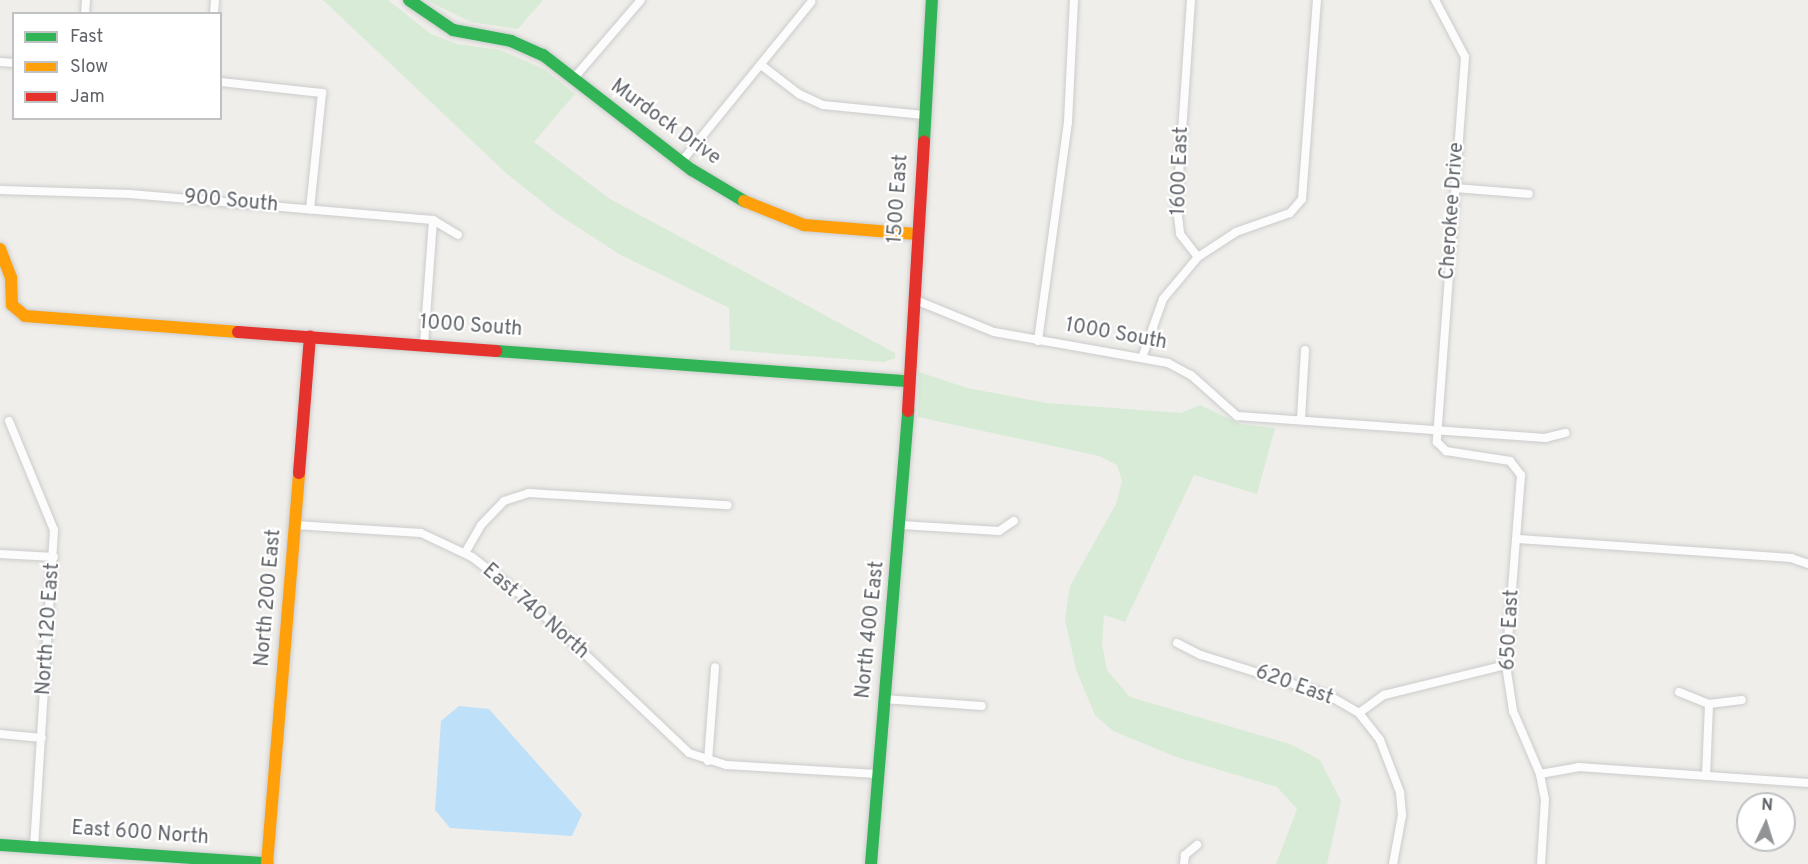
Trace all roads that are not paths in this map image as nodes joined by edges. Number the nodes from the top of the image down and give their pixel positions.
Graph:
1 (409, 0) edge
2 (641, 0) edge
3 (932, 0) edge
4 (1074, 0) edge
5 (1191, 0) edge
6 (1317, 0) edge
7 (1435, 0) edge
8 (811, 2) dead end
9 (761, 65) junction
10 (573, 79) junction
11 (222, 82) edge
12 (924, 115) junction
13 (682, 161) junction
14 (1456, 188) junction
15 (0, 190) edge
16 (1529, 194) dead end
17 (310, 209) junction
18 (434, 220) junction
19 (916, 234) junction
20 (458, 235) dead end
21 (0, 249) edge
22 (1198, 257) junction
23 (913, 300) junction
24 (310, 336) junction
25 (1038, 341) junction
26 (424, 343) junction
27 (1305, 350) dead end
28 (1143, 355) junction
29 (907, 381) junction
30 (907, 400) joint
31 (1301, 419) junction
32 (9, 421) dead end
33 (1436, 429) junction
34 (1565, 433) dead end
35 (728, 505) dead end
36 (1014, 521) dead end
37 (295, 525) junction
38 (901, 525) junction
39 (1518, 539) junction
40 (465, 553) junction
41 (0, 554) edge
42 (54, 557) junction
43 (1808, 564) edge
44 (1177, 643) dead end
45 (1506, 665) junction
46 (715, 667) dead end
47 (1679, 692) dead end
48 (884, 699) junction
49 (1742, 700) dead end
50 (1709, 704) junction
51 (982, 706) dead end
52 (1359, 713) junction
53 (0, 734) edge
54 (42, 738) junction
55 (708, 761) junction
56 (877, 774) junction
57 (1540, 774) junction
58 (1706, 776) junction
59 (1808, 783) edge
60 (0, 845) edge
61 (1197, 845) dead end
62 (34, 846) junction
63 (270, 864) edge
64 (871, 864) edge
65 (1184, 864) edge
66 (1393, 864) edge
67 (1541, 864) edge

1 - 10 street, Murdock Drive
2 - 10 street
3 - 12 street, 1500 East
4 - 25 street
5 - 22 street, 1600 East
6 - 22 street
7 - 14 street, Cherokee Drive
8 - 9 street
9 - 12 street
9 - 13 street
10 - 13 street, Murdock Drive
11 - 17 street
12 - 19 street, 1500 East
13 - 19 street, Murdock Drive
14 - 16 street
14 - 33 street, Cherokee Drive
15 - 17 street, 900 South
17 - 18 street, 900 South
18 - 20 street, 900 South
18 - 26 street
19 - 23 street, 1500 East
21 - 24 street, 1000 South
22 - 28 street
23 - 25 street, 1000 South
23 - 29 street, 1500 East
24 - 26 street, 1000 South
24 - 37 street, North 200 East
25 - 28 street, 1000 South
26 - 29 street, 1000 South
27 - 31 street
28 - 31 street, 1000 South
29 - 30 street, 1500 East
30 - 38 street, North 400 East
31 - 33 street, 1000 South
32 - 42 street, North 120 East
33 - 34 street, 1000 South
33 - 39 street, 650 East
35 - 40 street
36 - 38 street
37 - 40 street, East 740 North
37 - 63 street, North 200 East
38 - 48 street, North 400 East
39 - 43 street
39 - 45 street, 650 East
40 - 55 street, East 740 North
41 - 42 street
42 - 54 street, North 120 East
44 - 52 street, 620 East
45 - 52 street
45 - 57 street, 650 East
46 - 55 street
47 - 50 street
48 - 51 street
48 - 56 street, North 400 East
49 - 50 street
50 - 58 street
52 - 66 street, 620 East
53 - 54 street
54 - 62 street, North 120 East
55 - 56 street
56 - 64 street, North 400 East
57 - 58 street
57 - 67 street, 650 East
58 - 59 street
60 - 62 street, East 600 North
61 - 65 street
62 - 63 street, East 600 North

